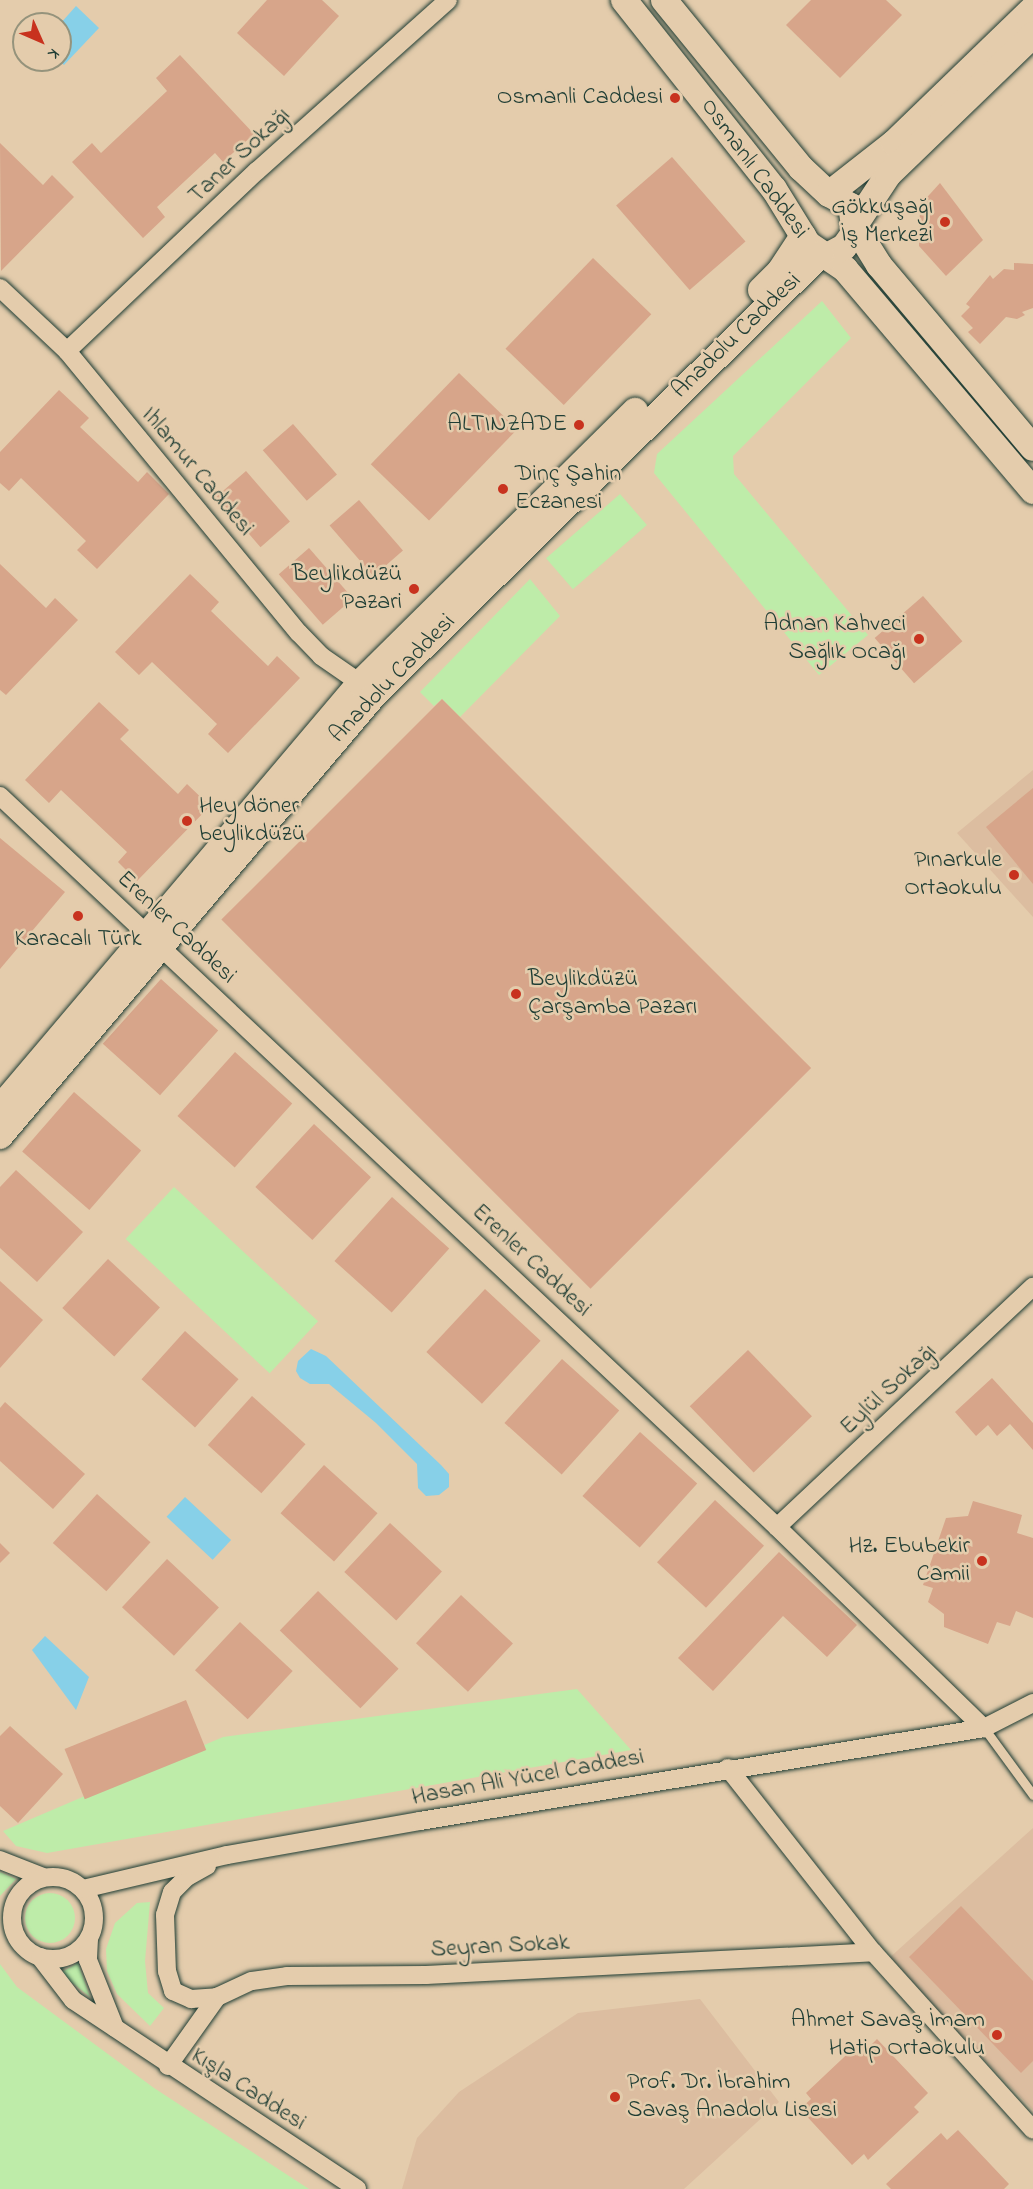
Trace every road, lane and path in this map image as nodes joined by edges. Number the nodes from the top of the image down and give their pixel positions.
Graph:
1 (448, 0) edge
2 (624, 0) edge
3 (664, 0) edge
4 (1033, 9) edge
5 (1033, 35) edge
6 (829, 194) junction
7 (856, 225) junction
8 (801, 233) junction
9 (824, 255) junction
10 (0, 288) edge
11 (67, 351) junction
12 (612, 446) junction
13 (1033, 448) edge
14 (1033, 491) edge
15 (367, 689) junction
16 (0, 796) edge
17 (153, 940) junction
18 (0, 1108) edge
19 (0, 1136) edge
20 (1033, 1287) edge
21 (777, 1527) junction
22 (1033, 1703) edge
23 (984, 1728) junction
24 (728, 1768) junction
25 (1033, 1795) edge
26 (227, 1856) junction
27 (0, 1860) edge
28 (43, 1877) junction
29 (83, 1889) junction
30 (6, 1921) edge
31 (89, 1940) junction
32 (873, 1952) junction
33 (40, 1958) junction
34 (217, 1997) junction
35 (115, 2028) junction
36 (168, 2066) junction
37 (1033, 2130) edge
38 (357, 2189) edge

1 - 11 street, Taner Sokağı
2 - 8 main road, Osmanlı Caddesi
3 - 6 main road, Osmanlı Caddesi
4 - 6 main road
5 - 7 main road
6 - 7 main road, Osmanlı Caddesi
6 - 8 main road
7 - 9 main road
7 - 13 main road, Osmanlı Caddesi
8 - 9 main road, Osmanlı Caddesi
8 - 12 main road, Anadolu Caddesi
9 - 12 main road, Anadolu Caddesi
9 - 14 main road, Osmanlı Caddesi
10 - 11 street, Ihlamur Caddesi
11 - 15 street, Ihlamur Caddesi
12 - 15 main road, Anadolu Caddesi
15 - 17 main road, Anadolu Caddesi
16 - 17 street, Erenler Caddesi
17 - 18 main road, Anadolu Caddesi
17 - 19 main road, Anadolu Caddesi
17 - 21 street, Erenler Caddesi
20 - 21 street, Eylül Sokağı
21 - 23 street, Erenler Caddesi
22 - 23 street
23 - 24 street, Hasan Ali Yücel Caddesi
23 - 25 lane
24 - 26 street, Hasan Ali Yücel Caddesi
24 - 32 street
26 - 29 street, Hasan Ali Yücel Caddesi
26 - 34 street
27 - 28 street
28 - 29 street
28 - 30 street
29 - 31 street
30 - 33 street
31 - 33 street
31 - 35 street
32 - 34 street, Seyran Sokak
32 - 37 street
33 - 35 street, Kışla Caddesi
34 - 36 street
35 - 36 street, Kışla Caddesi
36 - 38 street, Kışla Caddesi

